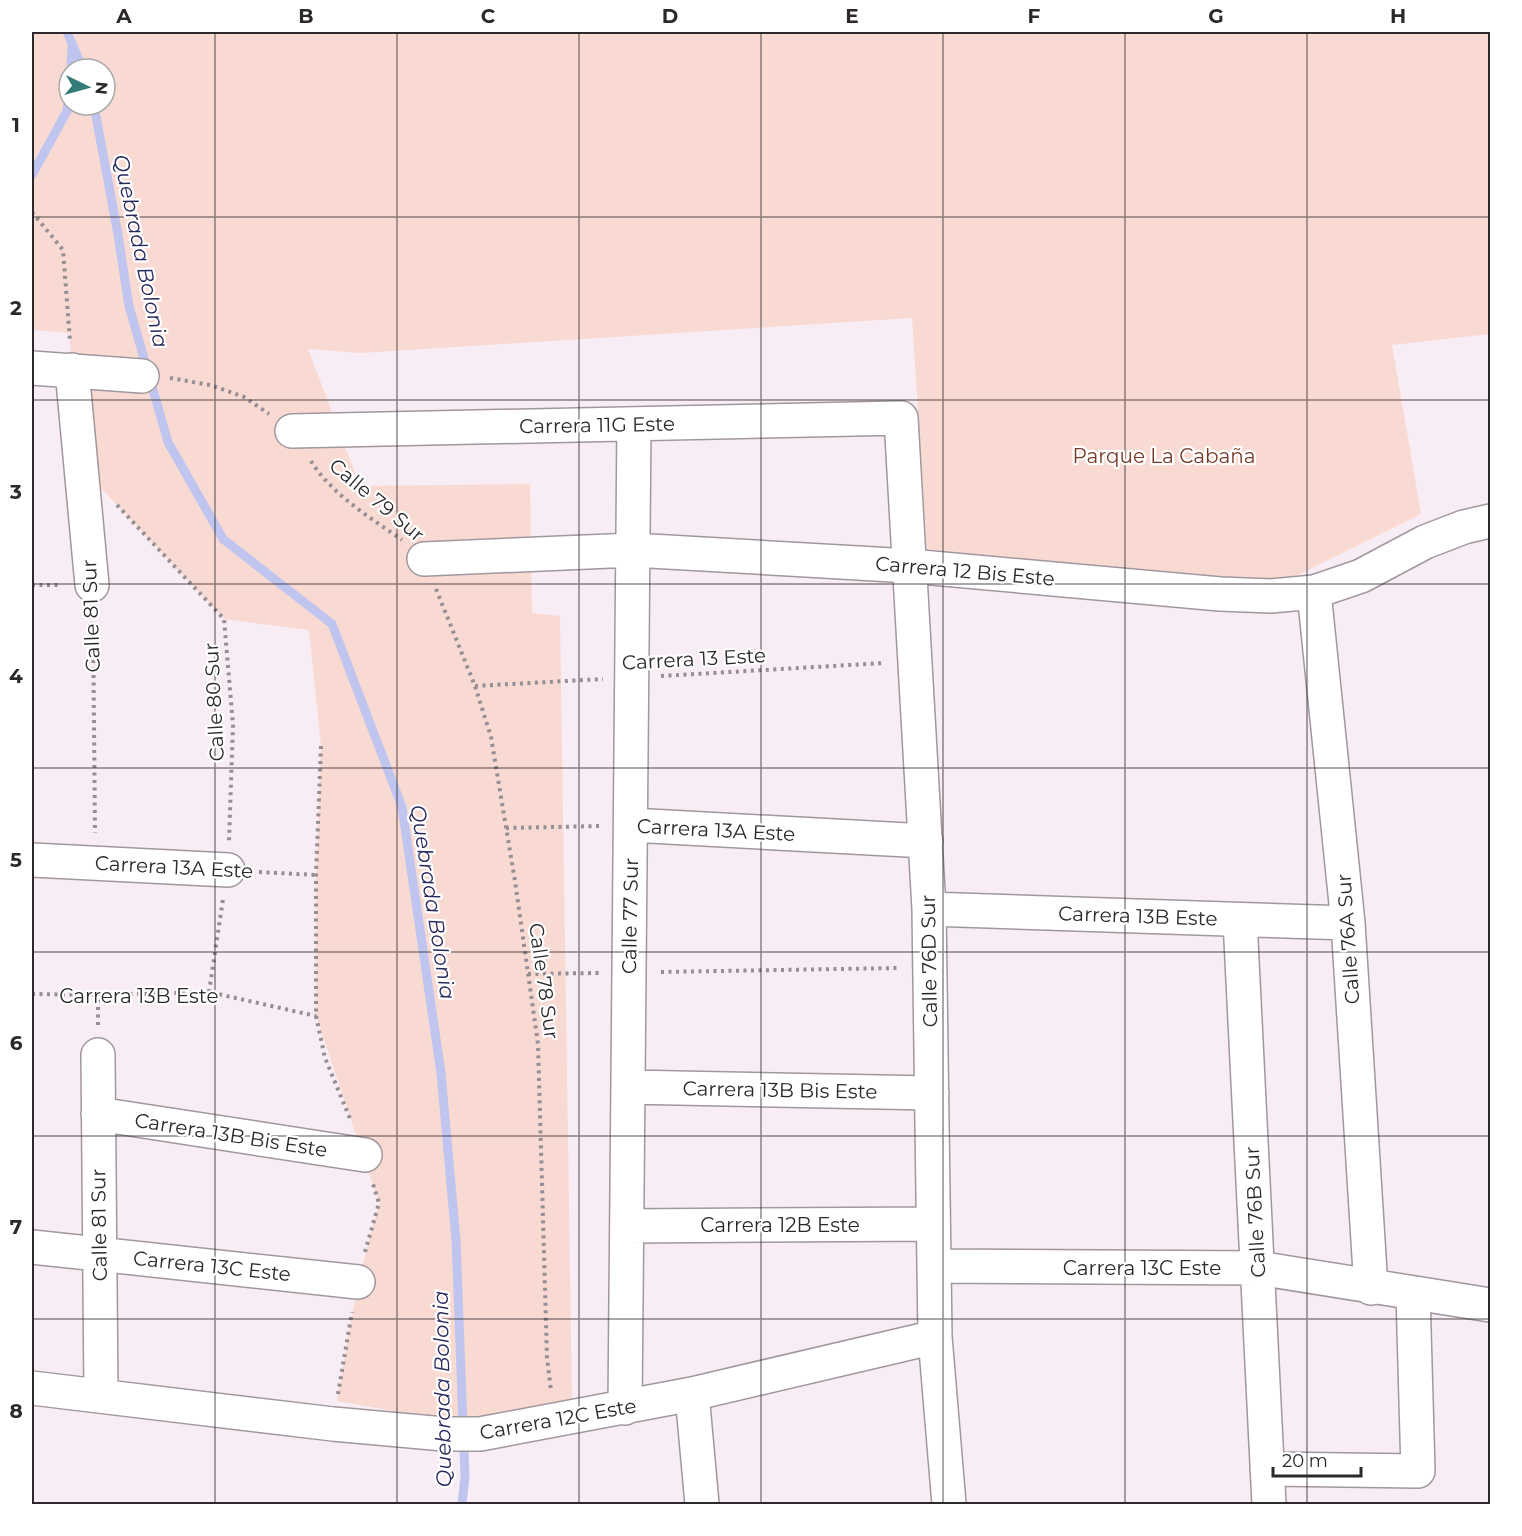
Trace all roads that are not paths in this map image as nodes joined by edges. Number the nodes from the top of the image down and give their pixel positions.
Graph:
1 (32, 368) edge
2 (72, 370) junction
3 (142, 376) dead end
4 (901, 418) joint
5 (634, 424) junction
6 (292, 431) road end
7 (1491, 521) edge
8 (633, 550) junction
9 (424, 559) road end
10 (910, 566) junction
11 (92, 585) road end
12 (1314, 591) junction
13 (631, 825) junction
14 (926, 841) junction
15 (32, 860) edge
16 (228, 870) road end
17 (929, 909) junction
18 (1240, 920) junction
19 (1348, 923) junction
20 (98, 1055) dead end
21 (628, 1088) junction
22 (932, 1093) junction
23 (98, 1114) junction
24 (365, 1155) road end
25 (933, 1224) junction
26 (627, 1226) junction
27 (32, 1247) edge
28 (99, 1254) junction
29 (934, 1266) junction
30 (1258, 1268) junction
31 (357, 1282) road end
32 (1371, 1288) junction
33 (1413, 1294) junction
34 (1491, 1305) edge
35 (935, 1336) junction
36 (32, 1388) edge
37 (692, 1394) junction
38 (101, 1395) junction
39 (625, 1408) junction
40 (1267, 1469) junction
41 (702, 1504) edge
42 (949, 1504) edge
43 (1269, 1504) edge

1 - 2 street
2 - 3 street
2 - 11 street, Calle 81 Sur
4 - 5 street, Carrera 11G Este
4 - 10 street, Calle 76D Sur
5 - 6 street, Carrera 11G Este
5 - 8 street, Calle 77 Sur
7 - 12 street, Carrera 12 Bis Este
8 - 9 street, Carrera 12 Bis Este
8 - 10 street, Carrera 12 Bis Este
8 - 13 street, Calle 77 Sur
10 - 12 street, Carrera 12 Bis Este
10 - 14 street, Calle 76D Sur
12 - 19 street, Calle 76A Sur
13 - 14 street, Carrera 13A Este
13 - 21 street, Calle 77 Sur
14 - 17 street, Calle 76D Sur
15 - 16 street, Carrera 13A Este
17 - 18 street, Carrera 13B Este
17 - 22 street, Calle 76D Sur
18 - 19 street, Carrera 13B Este
18 - 30 street, Calle 76B Sur
19 - 32 street, Calle 76A Sur
20 - 23 street, Calle 81 Sur
21 - 22 street, Carrera 13B Bis Este
21 - 26 street, Calle 77 Sur
22 - 25 street, Calle 76D Sur
23 - 24 street, Carrera 13B Bis Este
23 - 28 street, Calle 81 Sur
25 - 26 street, Carrera 12B Este
25 - 29 street, Calle 76D Sur
26 - 39 street, Calle 77 Sur
27 - 28 street, Carrera 13C Este
28 - 31 street, Carrera 13C Este
28 - 38 street, Calle 81 Sur
29 - 30 street, Carrera 13C Este
29 - 35 street, Calle 76D Sur
30 - 32 street, Carrera 13C Este
30 - 40 street, Calle 76B Sur
32 - 33 street, Carrera 13C Este
33 - 34 street, Carrera 13C Este
33 - 40 street
35 - 37 street, Carrera 12C Este
35 - 42 street, Calle 76D Sur
36 - 38 street, Carrera 12C Este
37 - 39 street, Carrera 12C Este
37 - 41 street
38 - 39 street, Carrera 12C Este
40 - 43 street, Calle 76B Sur

